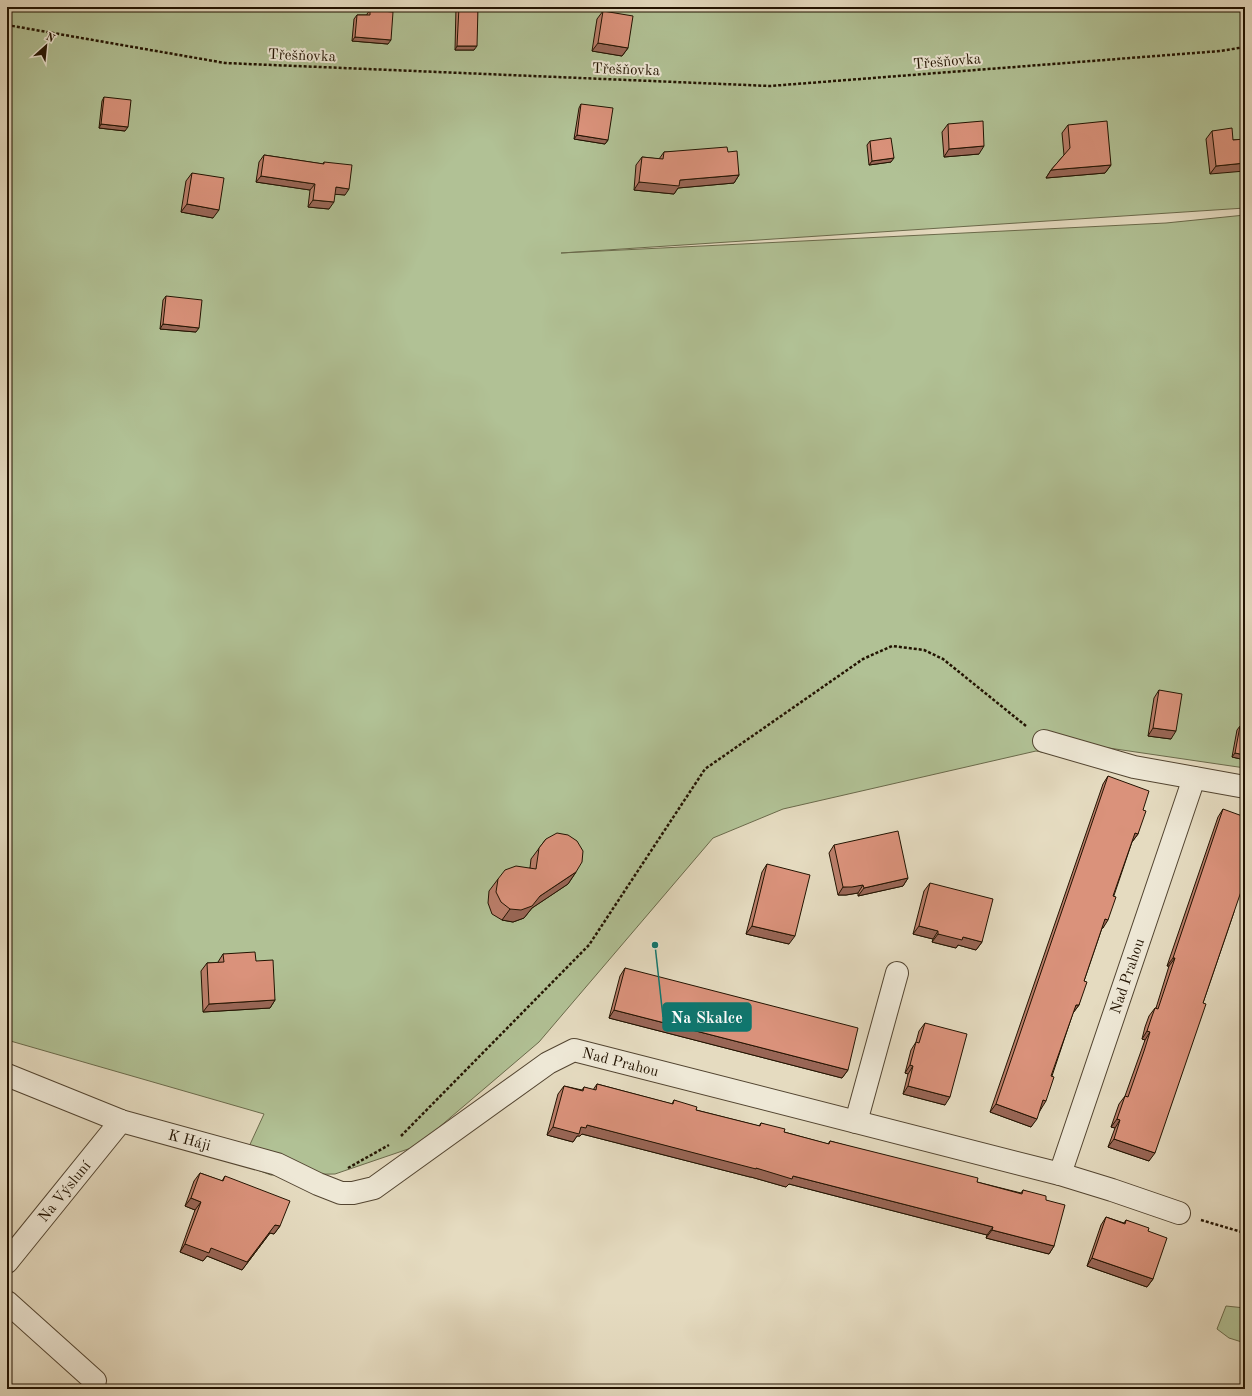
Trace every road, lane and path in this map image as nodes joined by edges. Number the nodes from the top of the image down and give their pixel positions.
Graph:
1 (7, 25) edge
2 (1245, 47) edge
3 (1044, 741) joint
4 (1194, 778) junction
5 (1245, 788) edge
6 (897, 973) dead end
7 (7, 1075) edge
8 (121, 1121) junction
9 (856, 1122) junction
10 (396, 1141) dead end
11 (390, 1144) dead end
12 (1060, 1174) junction
13 (318, 1184) junction
14 (374, 1188) joint
15 (1179, 1213) joint
16 (1245, 1233) edge
17 (1245, 1256) edge
18 (7, 1262) edge
19 (1245, 1276) edge
20 (7, 1302) edge
21 (95, 1381) dead end

1 - 2 path, Třešňovka
3 - 4 street
3 - 10 path
4 - 5 street
4 - 12 street, Nad Prahou
6 - 9 street
7 - 8 street, K Háji
8 - 13 street, K Háji
8 - 18 street, Na Výsluní
9 - 12 street, Nad Prahou
9 - 14 street, Nad Prahou
11 - 13 path
12 - 15 street, Nad Prahou
13 - 14 street, K Háji
15 - 16 path
17 - 19 path
20 - 21 street

